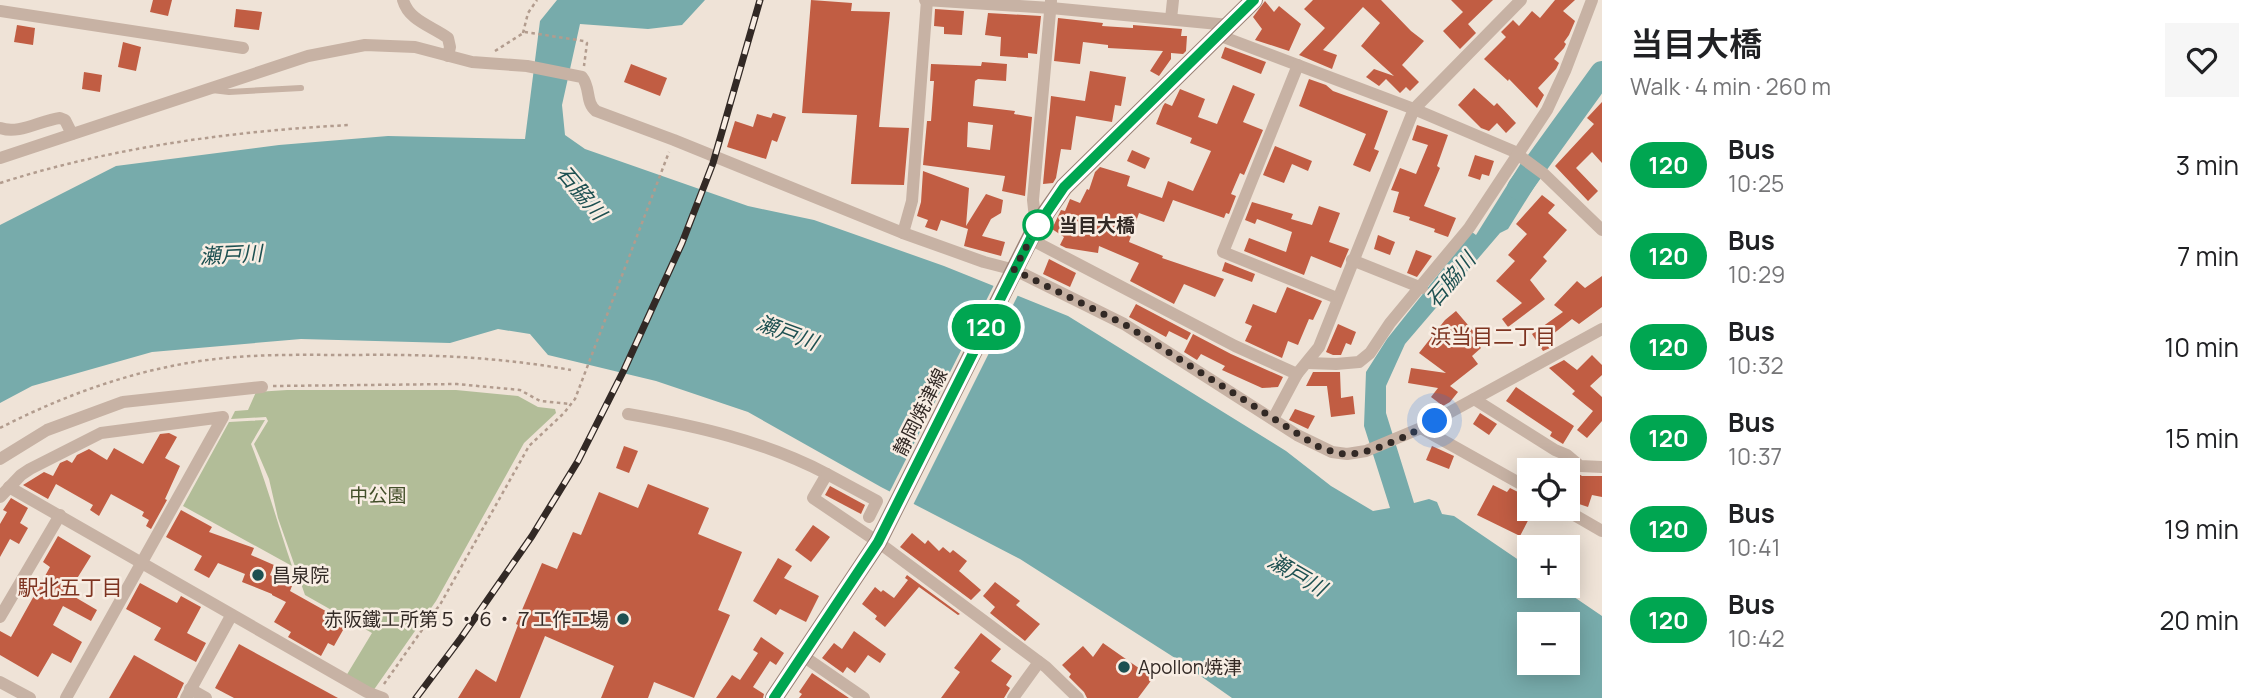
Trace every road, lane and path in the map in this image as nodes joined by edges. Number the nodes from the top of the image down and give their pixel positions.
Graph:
1 (403, 0) edge
2 (537, 0) edge
3 (926, 0) edge
4 (1173, 0) edge
5 (1254, 0) edge
6 (1521, 0) edge
7 (1592, 0) edge
8 (1051, 4) edge
9 (0, 11) edge
10 (1171, 19) junction
11 (1224, 30) junction
12 (528, 32) dead end
13 (523, 33) dead end
14 (243, 48) dead end
15 (447, 56) junction
16 (1298, 65) junction
17 (578, 75) junction
18 (301, 88) dead end
19 (207, 90) junction
20 (1414, 109) junction
21 (350, 125) dead end
22 (0, 128) edge
23 (72, 134) junction
24 (672, 146) dead end
25 (1519, 155) junction
26 (0, 158) edge
27 (0, 183) edge
28 (1599, 221) edge
29 (903, 233) junction
30 (1033, 233) junction
31 (1353, 260) junction
32 (1012, 274) junction
33 (1422, 288) junction
34 (1338, 298) junction
35 (1602, 329) edge
36 (1308, 363) junction
37 (571, 370) dead end
38 (1297, 374) junction
39 (262, 387) joint
40 (1475, 399) junction
41 (571, 404) junction
42 (628, 414) dead end
43 (1273, 419) junction
44 (0, 428) edge
45 (1421, 428) junction
46 (0, 459) edge
47 (1602, 467) edge
48 (827, 474) junction
49 (1517, 482) edge
50 (4, 492) edge
51 (60, 515) junction
52 (869, 517) dead end
53 (1580, 518) edge
54 (1602, 531) edge
55 (881, 536) junction
56 (140, 563) junction
57 (231, 616) junction
58 (0, 617) edge
59 (803, 656) junction
60 (1039, 662) junction
61 (0, 682) edge
62 (188, 694) edge
63 (378, 697) edge
64 (30, 698) edge
65 (66, 698) edge
66 (206, 698) edge
67 (774, 698) edge
68 (864, 698) edge
69 (1013, 698) edge
70 (1078, 698) edge

1 - 15 street
2 - 13 path
3 - 8 street
3 - 29 street
4 - 10 street
5 - 11 main road, 静岡焼津線
6 - 20 street
7 - 25 street
8 - 10 street
8 - 30 street
9 - 14 street
10 - 11 street
11 - 16 street
11 - 30 main road, 静岡焼津線
12 - 17 path
15 - 17 street
15 - 19 street
16 - 20 street
16 - 34 street
17 - 29 street
18 - 19 lane
19 - 23 street
20 - 25 street
20 - 31 street
21 - 27 path
22 - 23 street
23 - 26 street
24 - 41 path
25 - 28 street
25 - 33 street
29 - 32 street
30 - 32 main road, 静岡焼津線
30 - 38 street
31 - 33 street
31 - 34 street
32 - 43 street
32 - 55 main road, 静岡焼津線
33 - 36 street
34 - 36 street
35 - 40 street
36 - 38 street
37 - 44 path
38 - 43 street
39 - 41 path
39 - 46 street
40 - 45 street
40 - 47 street
41 - 63 path
42 - 48 street
43 - 45 street
45 - 49 street
48 - 52 street
48 - 55 street
50 - 51 street
50 - 56 street
51 - 56 street
51 - 58 street
53 - 54 street
55 - 59 main road, 静岡焼津線
55 - 60 street
56 - 57 street
56 - 65 street
57 - 62 street
57 - 63 street
59 - 67 main road, 静岡焼津線
59 - 68 street
60 - 69 street
60 - 70 street
61 - 64 street
62 - 66 street

